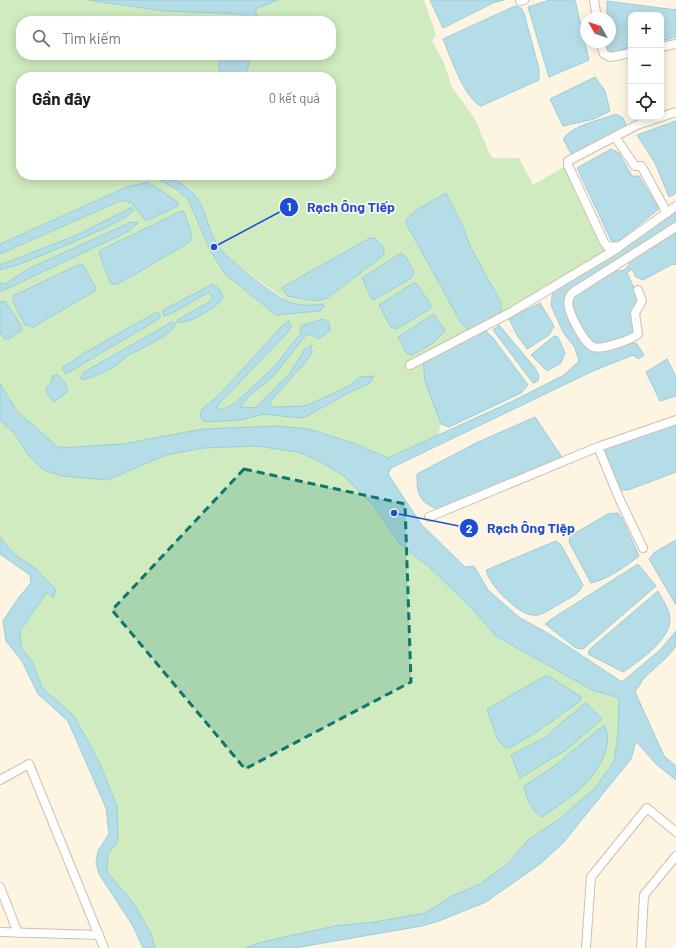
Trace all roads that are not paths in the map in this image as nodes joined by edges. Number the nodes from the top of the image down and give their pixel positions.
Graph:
1 (594, 0) edge
2 (596, 12) edge
3 (676, 44) edge
4 (664, 46) edge
5 (602, 48) edge
6 (628, 54) edge
7 (676, 112) edge
8 (664, 116) edge
9 (652, 120) edge
10 (615, 137) junction
11 (676, 206) edge
12 (667, 213) junction
13 (676, 227) edge
14 (620, 246) junction
15 (638, 290) dead end
16 (410, 365) dead end
17 (676, 420) edge
18 (598, 448) junction
19 (429, 517) dead end
20 (643, 548) dead end
21 (0, 780) edge
22 (676, 832) edge
23 (676, 856) edge
24 (0, 887) edge
25 (0, 932) edge
26 (18, 933) junction
27 (99, 935) junction
28 (104, 948) edge
29 (586, 948) edge
30 (641, 948) edge

1 - 2 street
3 - 4 street
5 - 6 street
7 - 8 street
9 - 10 street
10 - 12 street
10 - 14 street
11 - 12 street
12 - 14 street
13 - 15 street
14 - 16 street
17 - 18 street
18 - 19 street
18 - 20 street
21 - 27 street
22 - 29 street
23 - 30 street
24 - 26 street
25 - 26 street
26 - 27 street
27 - 28 street

